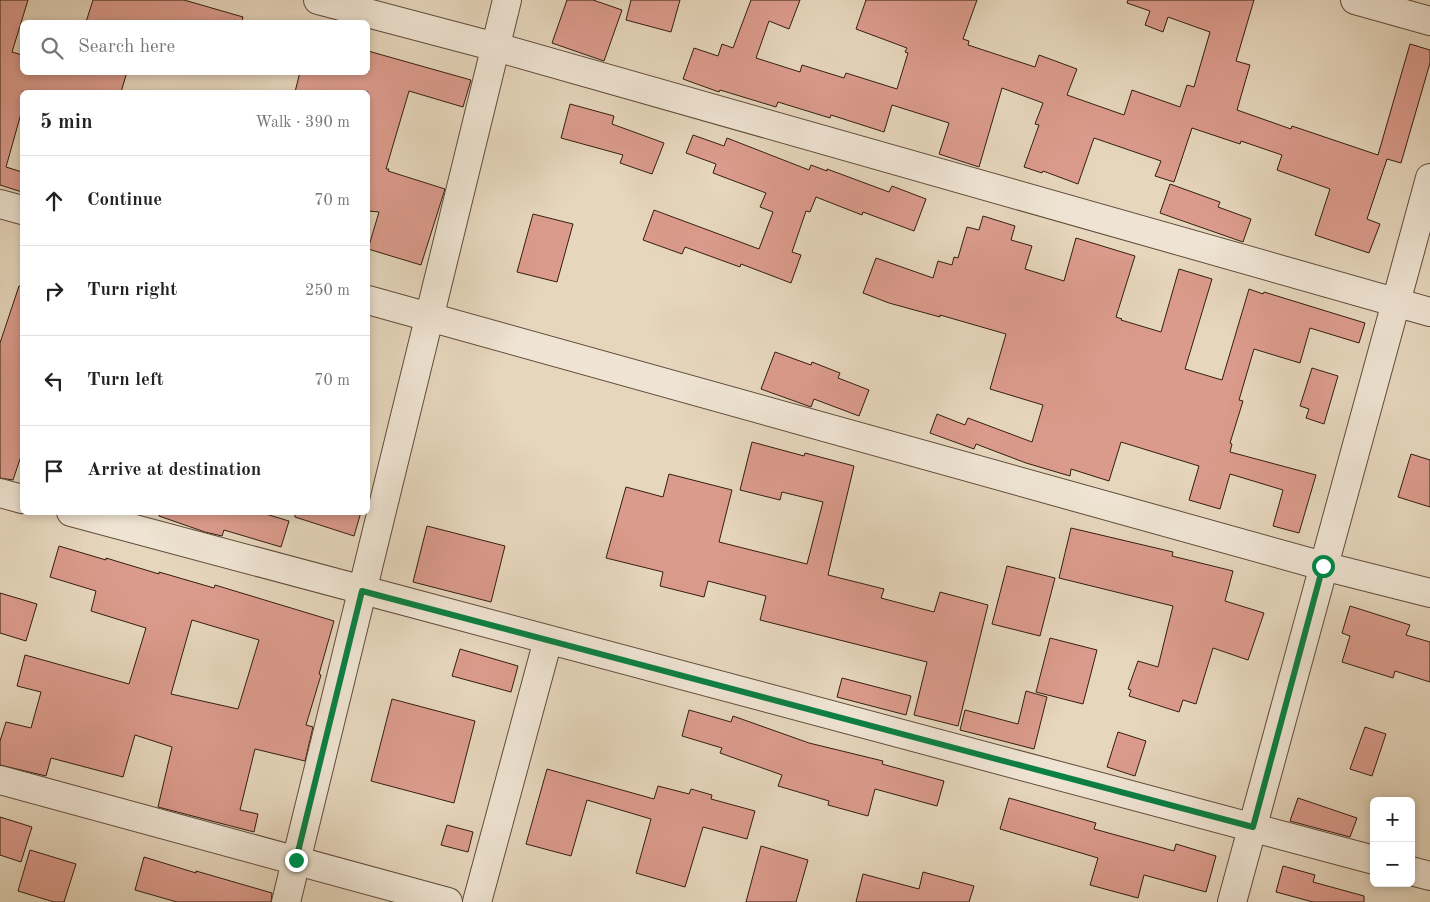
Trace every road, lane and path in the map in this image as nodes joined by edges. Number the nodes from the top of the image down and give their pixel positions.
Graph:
1 (318, 0) edge
2 (507, 0) edge
3 (1355, 0) edge
4 (1430, 21) edge
5 (496, 47) junction
6 (1430, 178) edge
7 (0, 204) edge
8 (20, 209) edge
9 (370, 301) edge
10 (1396, 303) junction
11 (1430, 312) edge
12 (430, 316) junction
13 (0, 493) edge
14 (20, 498) edge
15 (82, 515) edge
16 (1323, 566) junction
17 (362, 591) junction
18 (1430, 593) edge
19 (548, 640) junction
20 (0, 780) edge
21 (1253, 827) junction
22 (1370, 859) edge
23 (296, 860) junction
24 (1415, 872) edge
25 (1430, 876) edge
26 (286, 902) edge
27 (448, 902) edge
28 (477, 902) edge
29 (1232, 902) edge

1 - 5 street
2 - 5 street
3 - 4 street
5 - 10 street
5 - 12 street
6 - 10 street
7 - 8 street
9 - 12 street
10 - 11 street
10 - 16 street
12 - 16 street
12 - 17 street
13 - 14 street
15 - 17 street
16 - 18 street
16 - 21 street
17 - 19 street
17 - 23 street
19 - 21 street
19 - 28 street
20 - 23 street
21 - 22 street
21 - 29 street
23 - 26 street
23 - 27 street
24 - 25 street

